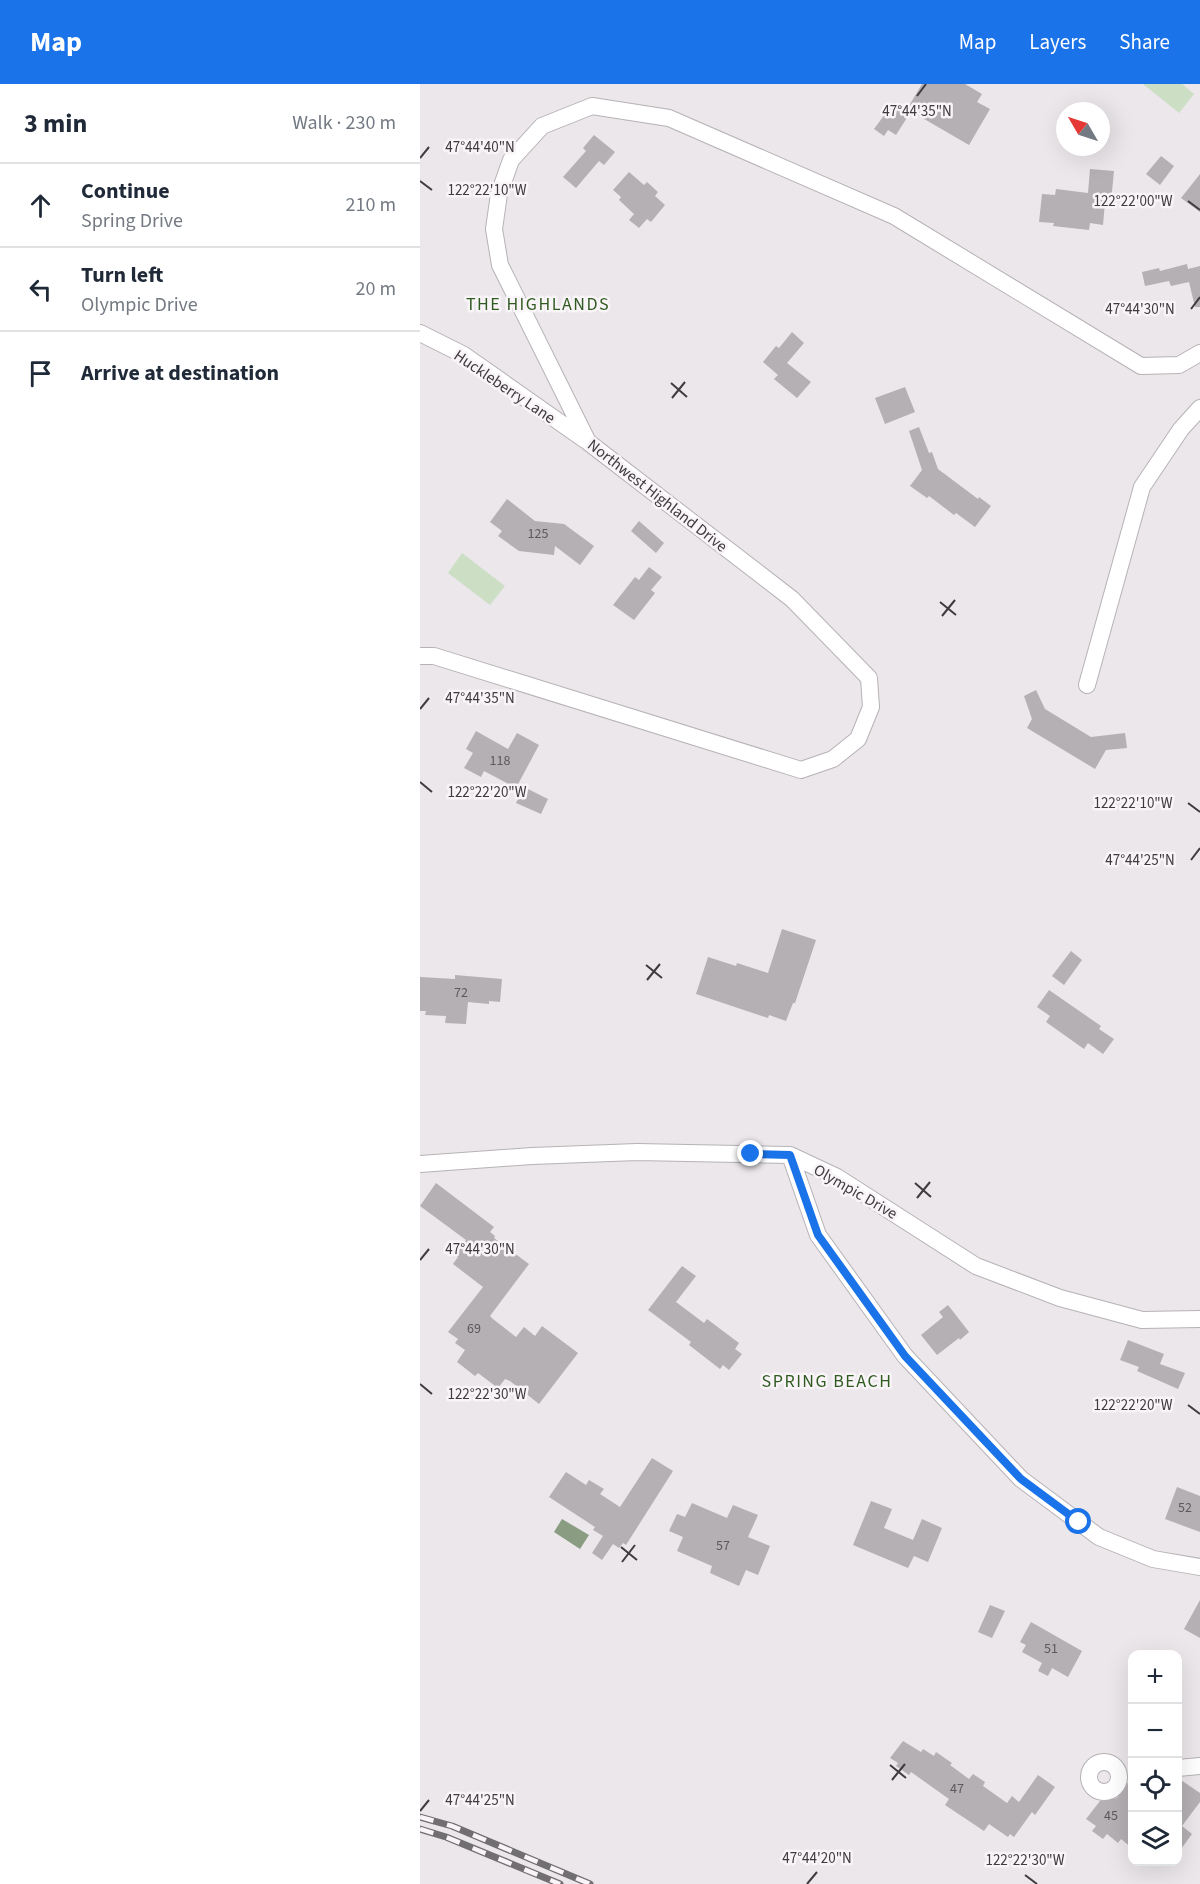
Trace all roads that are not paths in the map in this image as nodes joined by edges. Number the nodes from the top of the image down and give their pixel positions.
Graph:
1 (420, 333) edge
2 (1200, 353) edge
3 (1200, 408) edge
4 (1200, 426) edge
5 (1180, 429) junction
6 (588, 442) junction
7 (420, 656) edge
8 (1087, 685) dead end
9 (790, 1155) junction
10 (420, 1164) edge
11 (1200, 1319) edge
12 (1200, 1567) edge
13 (1200, 1766) edge
14 (1182, 1768) edge

1 - 6 street, Huckleberry Lane
2 - 6 street, Northwest Highland Drive
3 - 5 street
4 - 5 street
5 - 8 street
6 - 7 street, Northwest Highland Drive
9 - 10 street, Olympic Drive
9 - 11 street, Olympic Drive
9 - 12 street
13 - 14 street

